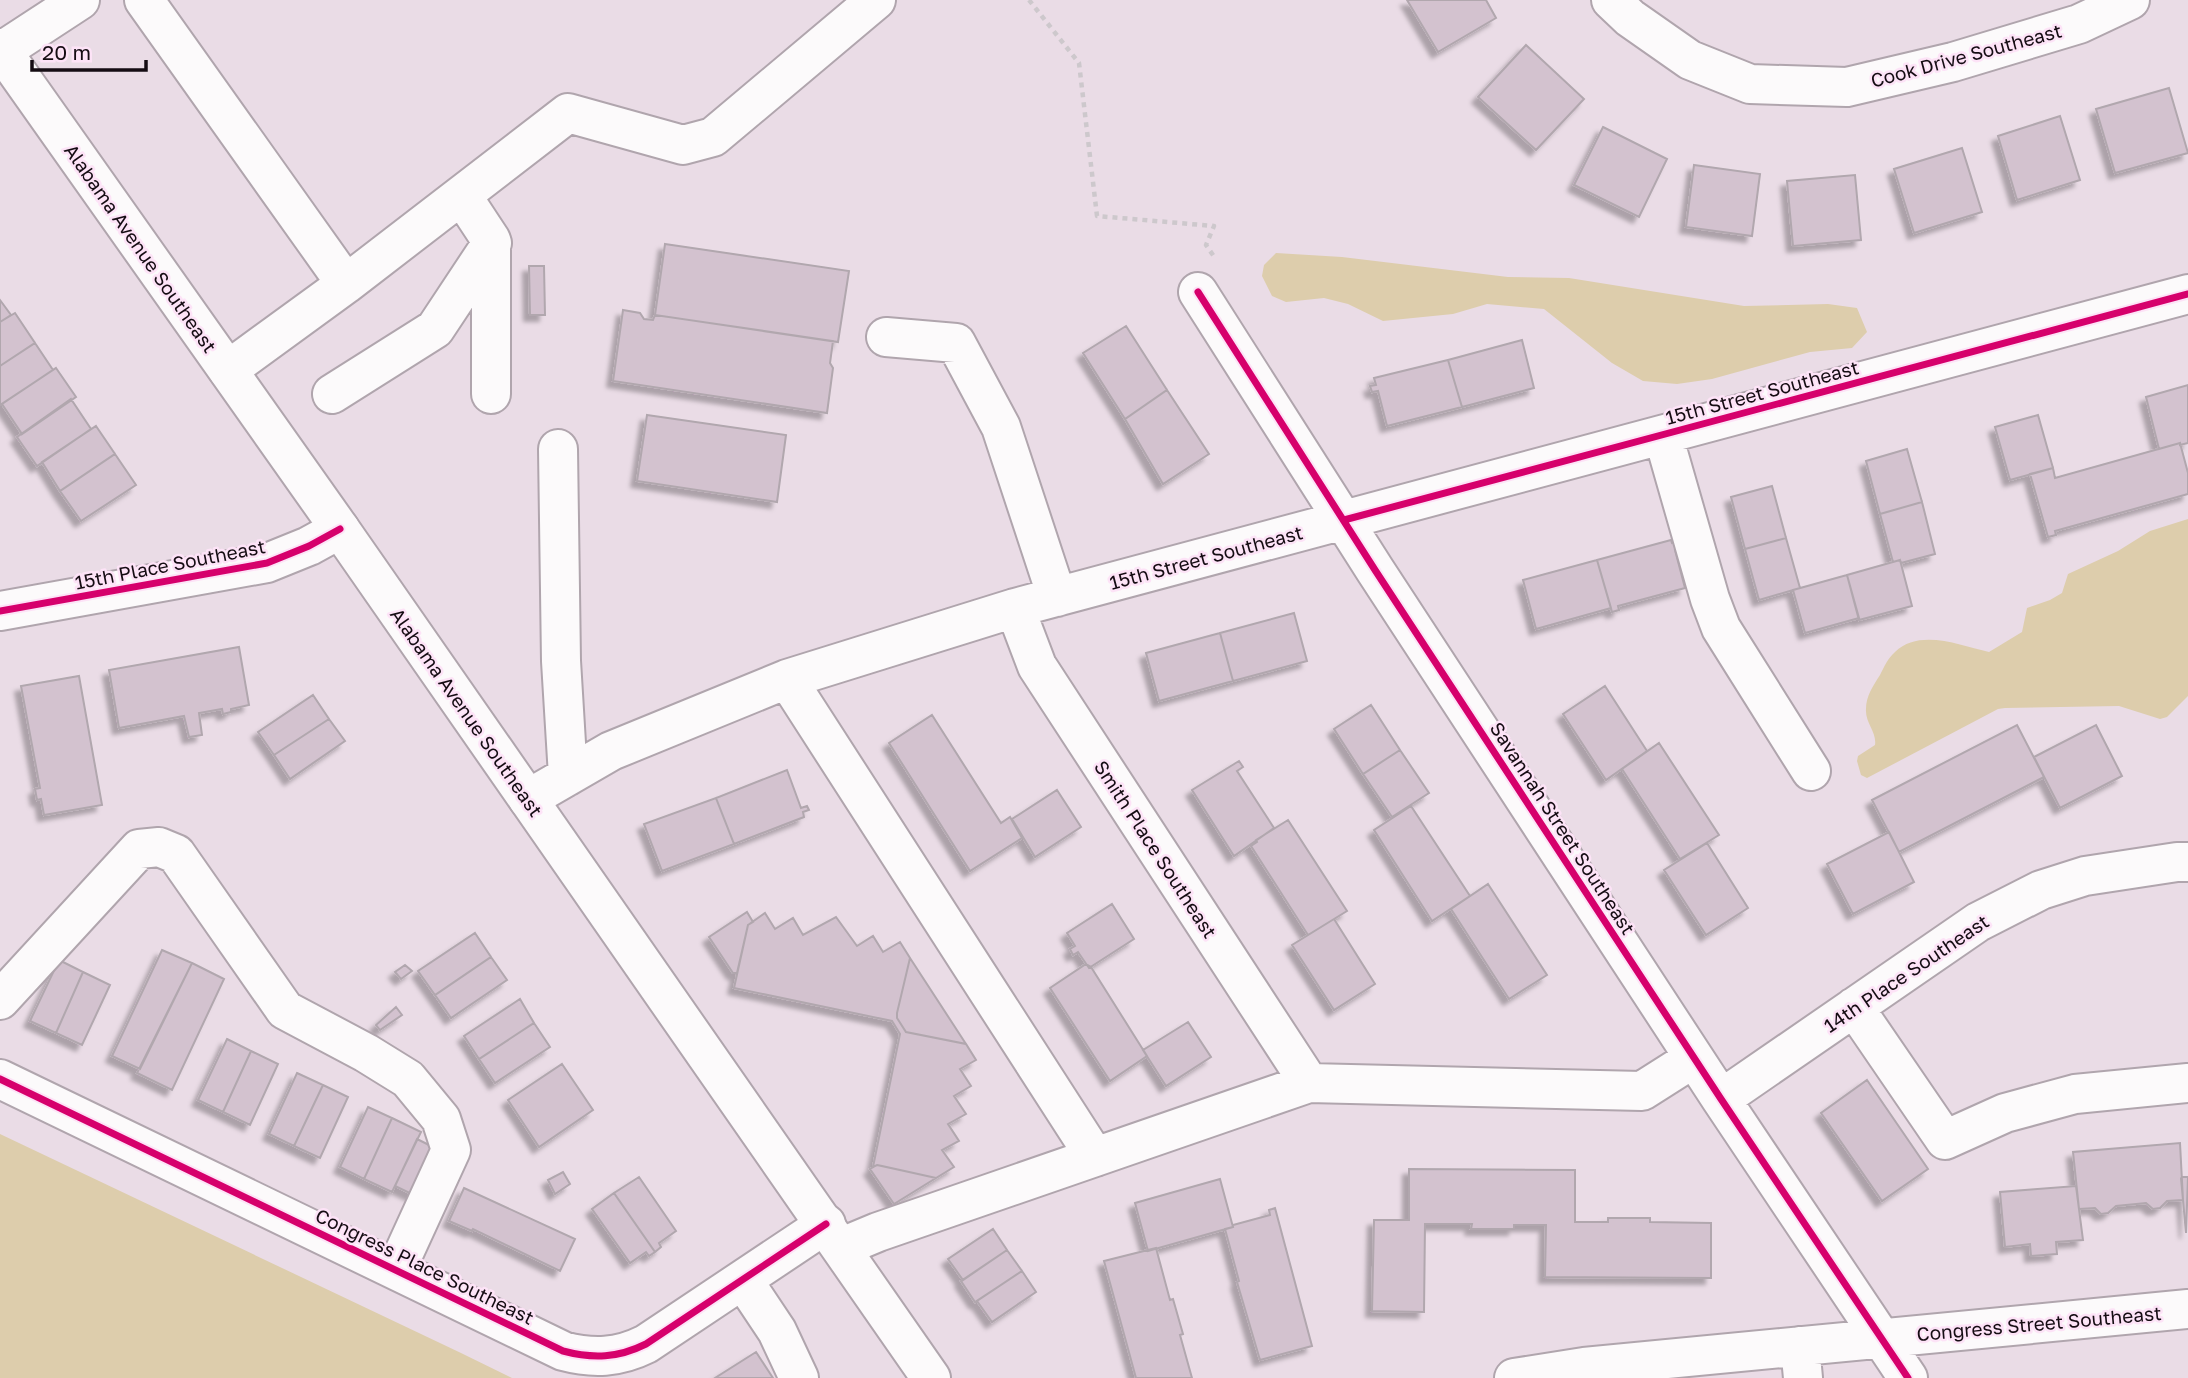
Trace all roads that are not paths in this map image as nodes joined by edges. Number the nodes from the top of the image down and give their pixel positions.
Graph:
1 (80, 0) edge
2 (145, 0) edge
3 (877, 0) edge
4 (1611, 0) edge
5 (2130, 0) edge
6 (1, 49) edge
7 (462, 196) junction
8 (492, 243) junction
9 (1208, 277) road end
10 (346, 284) junction
11 (2188, 294) edge
12 (886, 337) dead end
13 (228, 370) junction
14 (332, 394) dead end
15 (491, 394) dead end
16 (1663, 435) junction
17 (558, 449) dead end
18 (1344, 520) junction
19 (340, 528) junction
20 (1057, 597) junction
21 (1015, 608) junction
22 (0, 611) edge
23 (787, 680) junction
24 (1811, 771) dead end
25 (568, 776) junction
26 (528, 799) junction
27 (2188, 862) edge
28 (0, 1000) edge
29 (1854, 1007) junction
30 (1694, 1058) junction
31 (0, 1079) edge
32 (1309, 1083) junction
33 (2188, 1083) edge
34 (1721, 1099) junction
35 (1095, 1157) junction
36 (834, 1236) junction
37 (397, 1270) junction
38 (743, 1279) junction
39 (2188, 1309) edge
40 (1881, 1338) junction
41 (1802, 1362) edge
42 (585, 1367) edge
43 (799, 1378) edge
44 (932, 1378) edge
45 (1514, 1378) edge
46 (1908, 1378) edge

1 - 6 street
2 - 10 street
3 - 7 street
4 - 5 street, Cook Drive Southeast
6 - 13 street, Alabama Avenue Southeast
7 - 8 street
7 - 10 street
8 - 14 street
8 - 15 street
9 - 18 street, Savannah Street Southeast
10 - 13 street
11 - 16 street, 15th Street Southeast
12 - 20 street
13 - 19 street, Alabama Avenue Southeast
16 - 18 street, 15th Street Southeast
16 - 24 street
17 - 25 street
18 - 20 street, 15th Street Southeast
18 - 30 street, Savannah Street Southeast
19 - 22 street, 15th Place Southeast
19 - 26 street, Alabama Avenue Southeast
20 - 21 street, 15th Street Southeast
21 - 23 street, 15th Street Southeast
21 - 32 street, Smith Place Southeast
23 - 25 street, 15th Street Southeast
23 - 35 street
25 - 26 street, 15th Street Southeast
26 - 36 street, Alabama Avenue Southeast
27 - 29 street, 14th Place Southeast
28 - 37 street
29 - 33 street
29 - 34 street, 14th Place Southeast
30 - 32 street
30 - 34 street, Savannah Street Southeast
31 - 37 street, Congress Place Southeast
32 - 35 street, Congress Place Southeast
34 - 40 street, Savannah Street Southeast
35 - 36 street, Congress Place Southeast
36 - 38 street, Congress Place Southeast
36 - 44 street, Alabama Avenue Southeast
37 - 42 street, Congress Place Southeast
38 - 42 street, Congress Place Southeast
38 - 43 street
39 - 40 street, Congress Street Southeast
40 - 41 street, Congress Street Southeast
40 - 46 street, Savannah Street Southeast
41 - 45 street, Congress Street Southeast

